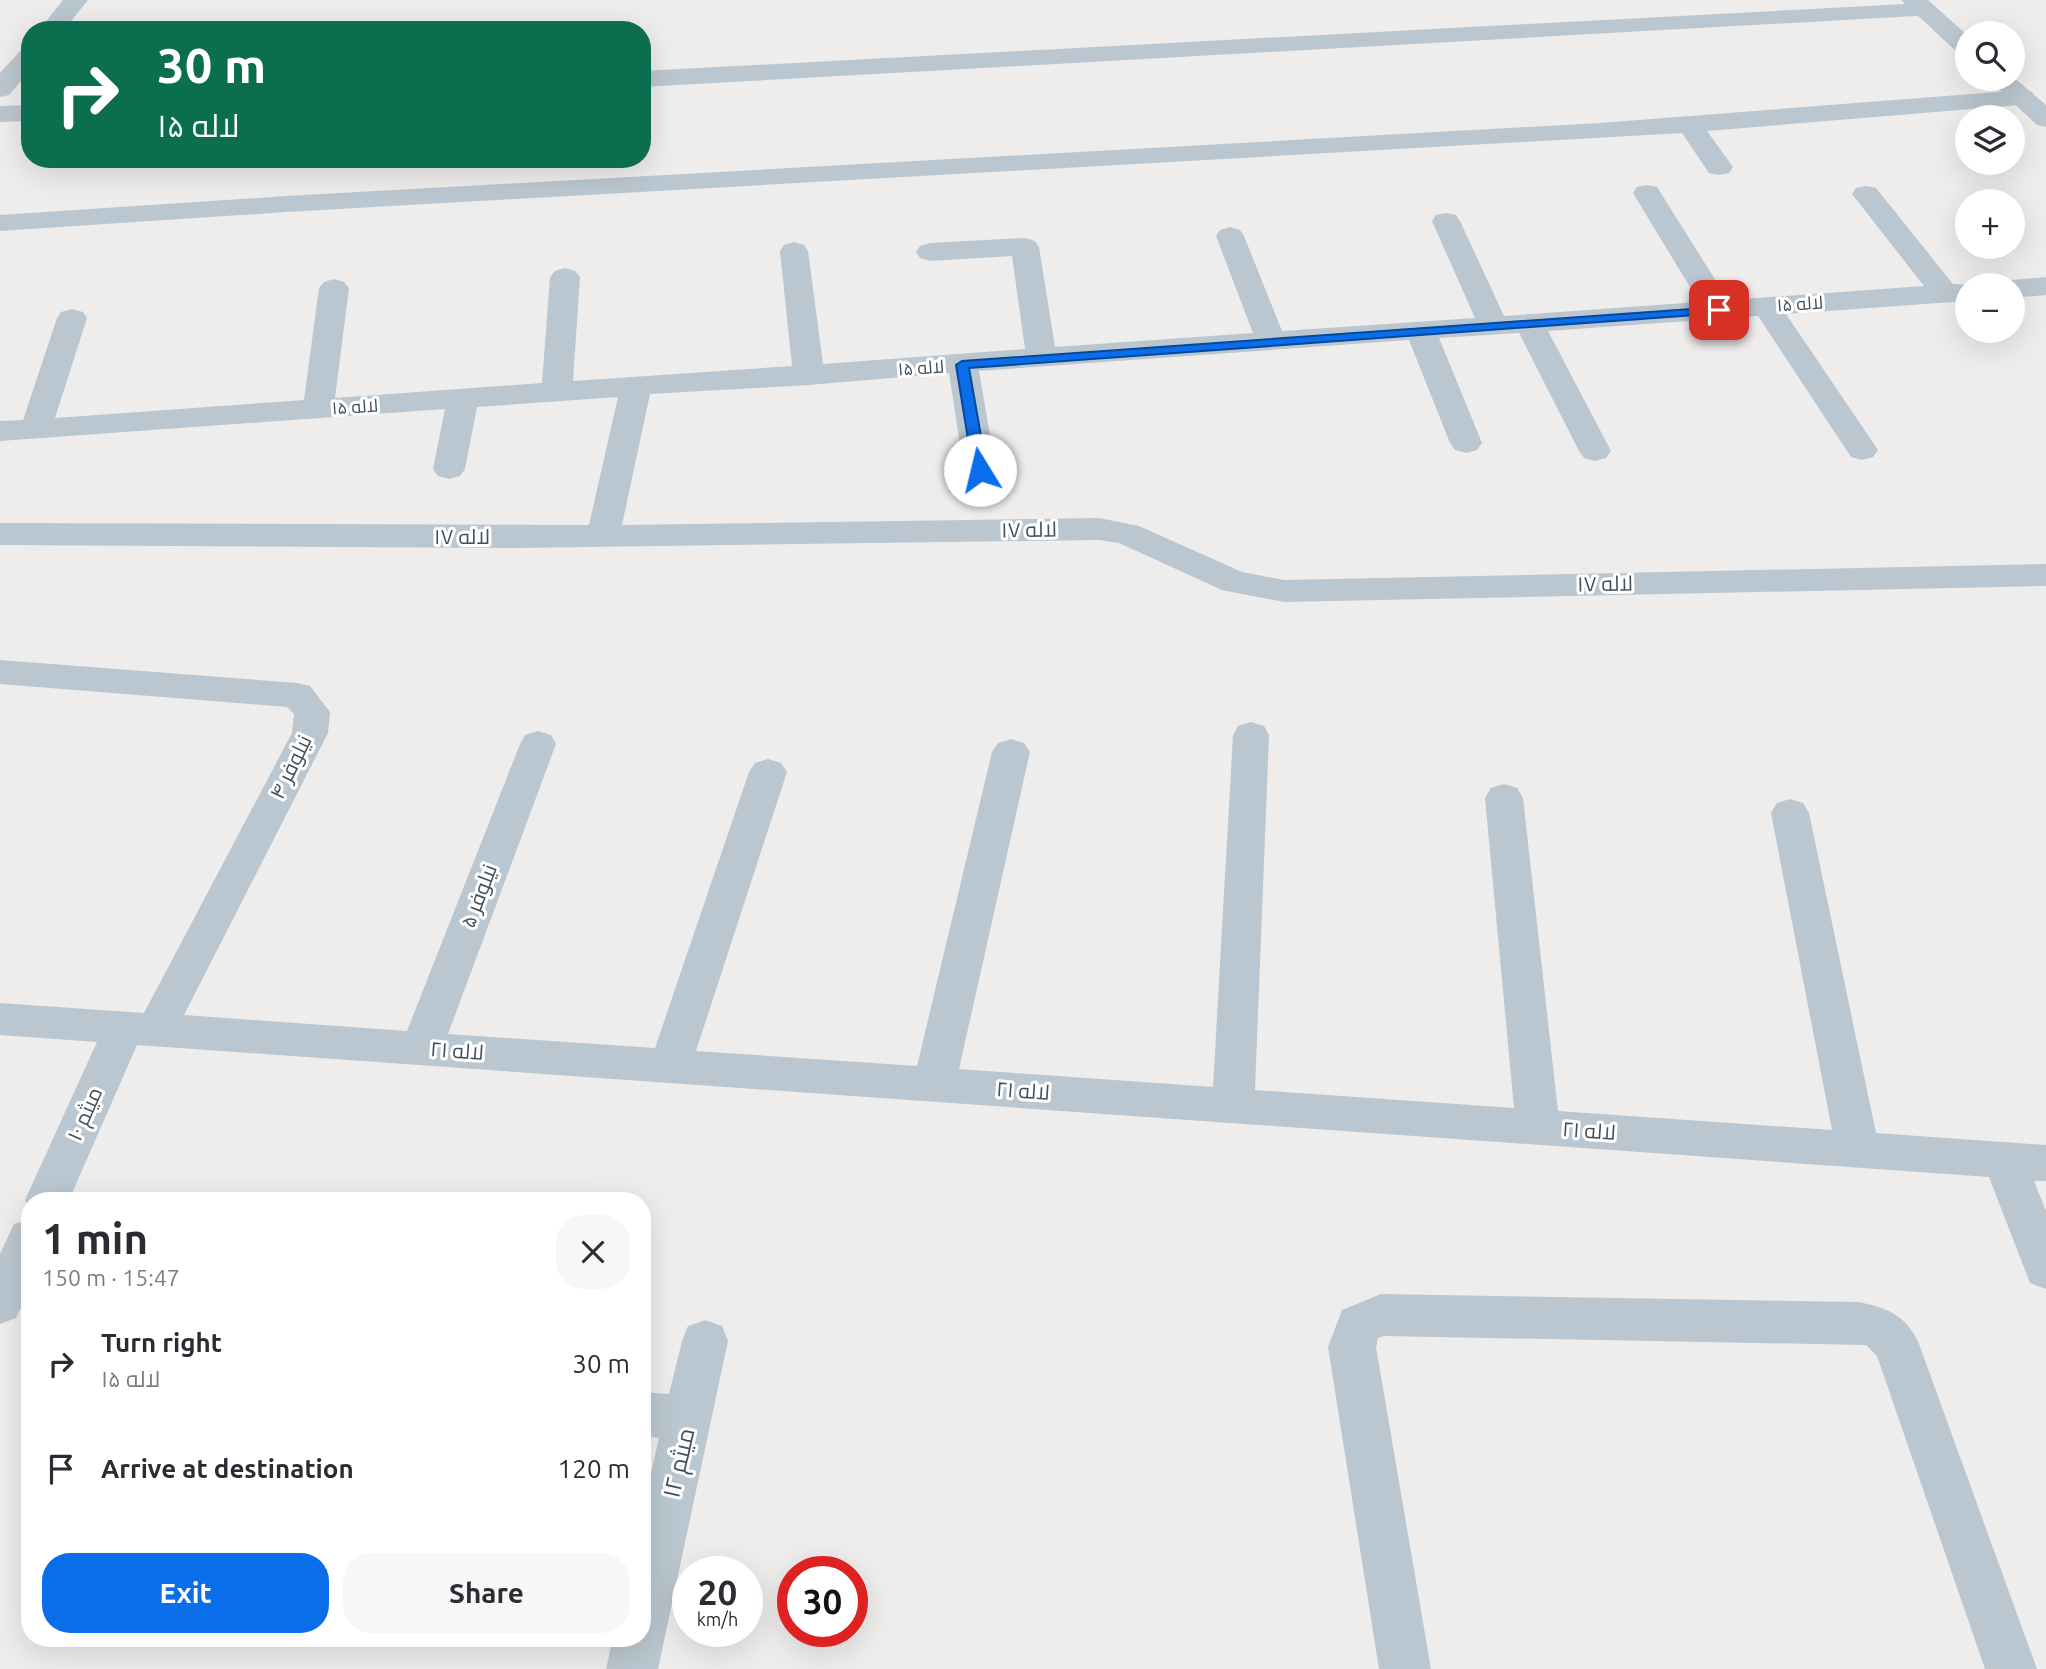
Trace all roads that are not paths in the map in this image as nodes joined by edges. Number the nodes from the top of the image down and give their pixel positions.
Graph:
1 (76, 0) edge
2 (1918, 5) edge
3 (58, 21) edge
4 (1955, 37) edge
5 (21, 65) edge
6 (651, 78) edge
7 (0, 89) edge
8 (2015, 91) edge
9 (2023, 98) junction
10 (21, 113) edge
11 (0, 114) edge
12 (2046, 119) edge
13 (1689, 124) junction
14 (1719, 167) dead end
15 (1647, 193) dead end
16 (1866, 194) dead end
17 (1446, 220) dead end
18 (0, 223) edge
19 (1230, 236) dead end
20 (794, 251) dead end
21 (930, 252) dead end
22 (565, 277) dead end
23 (2046, 286) edge
24 (334, 288) dead end
25 (2025, 288) edge
26 (1955, 291) edge
27 (1955, 293) edge
28 (1767, 307) junction
29 (1719, 310) junction
30 (72, 318) dead end
31 (1530, 324) junction
32 (1494, 327) junction
33 (1421, 332) junction
34 (1272, 343) junction
35 (1042, 359) junction
36 (962, 365) junction
37 (809, 376) junction
38 (636, 387) junction
39 (557, 393) junction
40 (463, 399) junction
41 (318, 409) junction
42 (36, 428) junction
43 (0, 431) edge
44 (1466, 443) dead end
45 (1862, 450) dead end
46 (1595, 451) dead end
47 (449, 469) dead end
48 (980, 470) dead end
49 (0, 534) edge
50 (603, 536) junction
51 (2046, 575) edge
52 (0, 672) edge
53 (1251, 735) dead end
54 (538, 744) dead end
55 (1010, 752) dead end
56 (768, 772) dead end
57 (1504, 797) dead end
58 (1790, 813) dead end
59 (0, 1019) edge
60 (140, 1029) junction
61 (421, 1049) junction
62 (670, 1066) junction
63 (934, 1084) junction
64 (1233, 1106) junction
65 (1538, 1127) junction
66 (1858, 1150) junction
67 (2025, 1161) edge
68 (51, 1192) edge
69 (21, 1258) edge
70 (2046, 1269) edge
71 (0, 1304) edge
72 (705, 1341) dead end
73 (666, 1416) edge
74 (651, 1547) edge
75 (637, 1647) edge
76 (632, 1669) edge
77 (1405, 1669) edge
78 (2011, 1669) edge

1 - 3 street
2 - 4 street
2 - 6 street
5 - 7 street
8 - 9 street
9 - 12 street
9 - 13 street
10 - 11 street
13 - 14 street
13 - 18 street
15 - 29 street
16 - 26 street
17 - 32 street
19 - 34 street
20 - 37 street
21 - 35 street
22 - 39 street
23 - 25 street
24 - 41 street
27 - 28 street, لاله ۱۵
28 - 29 street, لاله ۱۵
28 - 45 street
29 - 31 street, لاله ۱۵
30 - 42 street
31 - 32 street, لاله ۱۵
31 - 46 street
32 - 33 street, لاله ۱۵
33 - 34 street, لاله ۱۵
33 - 44 street
34 - 35 street, لاله ۱۵
35 - 36 street, لاله ۱۵
36 - 37 street, لاله ۱۵
36 - 48 street
37 - 38 street, لاله ۱۵
38 - 39 street, لاله ۱۵
38 - 50 street
39 - 40 street, لاله ۱۵
40 - 41 street, لاله ۱۵
40 - 47 street
41 - 42 street, لاله ۱۵
42 - 43 street, لاله ۱۵
49 - 50 street, لاله ۱۷
50 - 51 street, لاله ۱۷
52 - 60 street, نیلوفر ۴
53 - 64 street
54 - 61 street, نیلوفر ۵
55 - 63 street
56 - 62 street
57 - 65 street
58 - 66 street
59 - 60 street, لاله ۲۱
60 - 61 street, لاله ۲۱
60 - 68 street, میثم ۱۰
61 - 62 street, لاله ۲۱
62 - 63 street, لاله ۲۱
63 - 64 street, لاله ۲۱
64 - 65 street, لاله ۲۱
65 - 66 street, لاله ۲۱
66 - 67 street, لاله ۲۱
67 - 70 street
69 - 71 street
72 - 73 street, میثم ۱۲
73 - 74 street, میثم ۱۲
75 - 76 street
77 - 78 street

